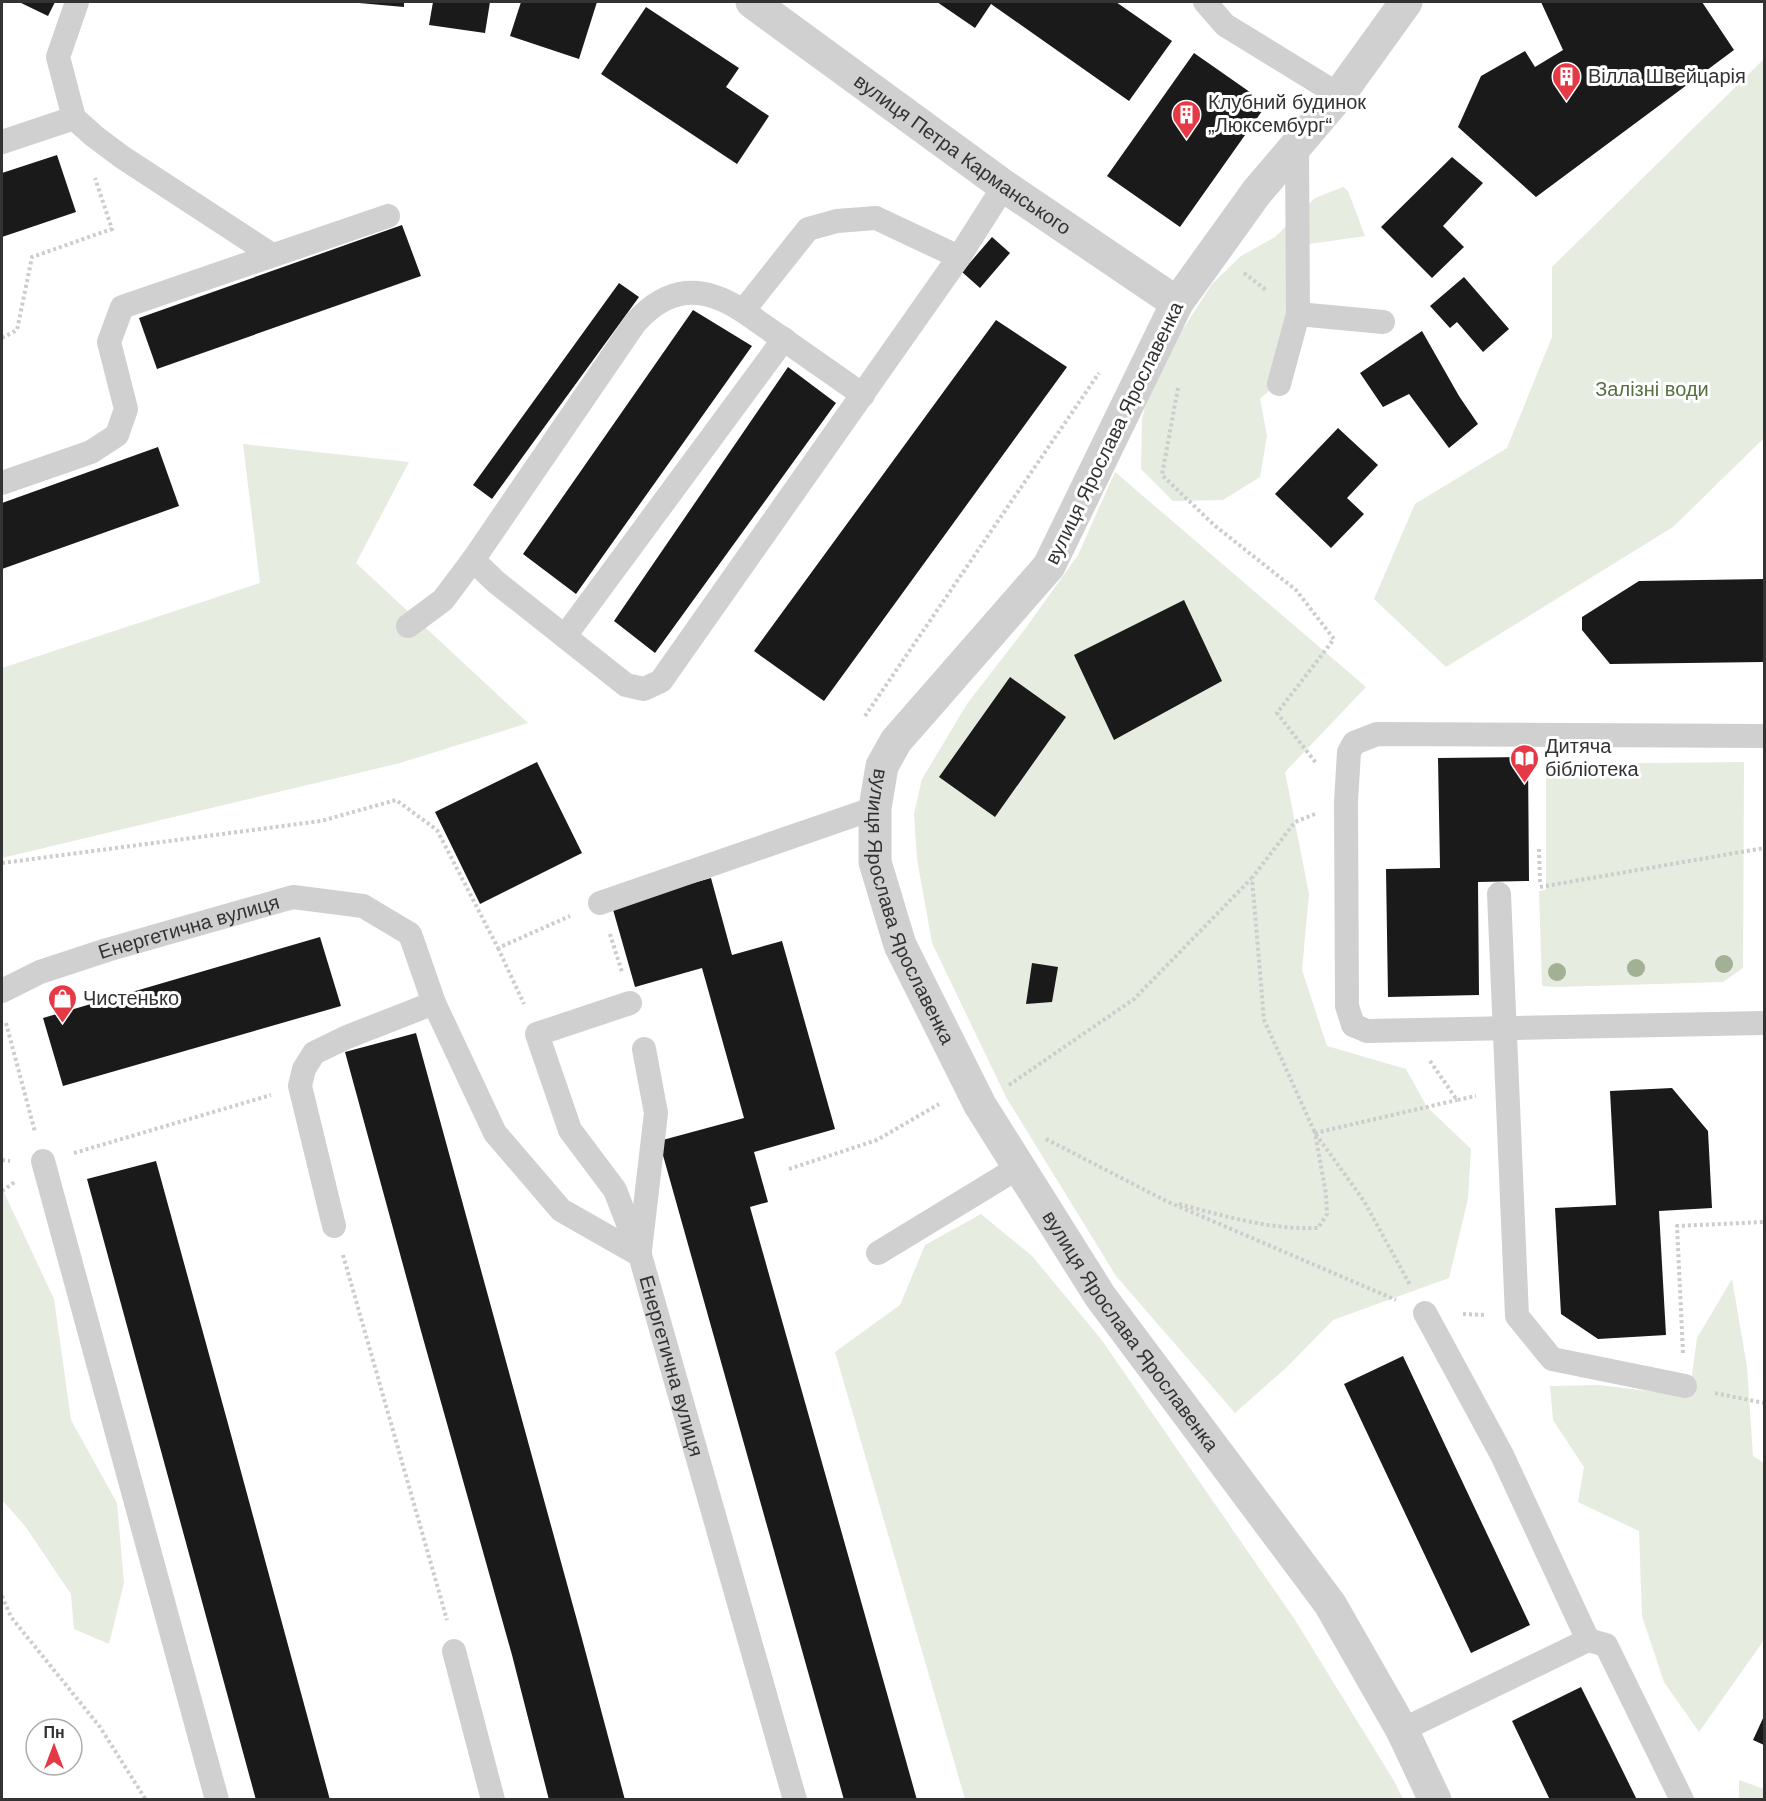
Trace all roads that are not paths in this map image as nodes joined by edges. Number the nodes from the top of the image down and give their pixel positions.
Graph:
1 (77, 2) edge
2 (752, 2) edge
3 (1205, 2) edge
4 (1407, 2) edge
5 (1339, 95) junction
6 (74, 117) junction
7 (2, 142) edge
8 (1297, 145) junction
9 (1004, 186) junction
10 (388, 216) dead end
11 (272, 255) junction
12 (959, 258) junction
13 (1177, 303) junction
14 (743, 311) junction
15 (1298, 314) junction
16 (1383, 322) dead end
17 (784, 339) junction
18 (1279, 384) dead end
19 (863, 395) junction
20 (2, 483) edge
21 (472, 560) junction
22 (408, 626) dead end
23 (565, 636) junction
24 (1764, 736) edge
25 (875, 808) junction
26 (1499, 894) dead end
27 (600, 903) road end
28 (2, 991) edge
29 (435, 1002) junction
30 (630, 1003) dead end
31 (1764, 1023) edge
32 (1503, 1029) junction
33 (644, 1049) dead end
34 (43, 1161) road end
35 (1019, 1167) junction
36 (334, 1226) road end
37 (878, 1253) dead end
38 (640, 1255) junction
39 (1425, 1313) road end
40 (1685, 1386) road end
41 (1588, 1640) junction
42 (454, 1651) dead end
43 (1402, 1730) junction
44 (217, 1800) edge
45 (493, 1800) edge
46 (795, 1800) edge
47 (1435, 1800) edge
48 (1682, 1800) edge

1 - 6 lane
2 - 9 street, вулиця Петра Карманського
3 - 5 lane
4 - 5 street, вулиця Ярослава Ярославенка
5 - 8 street, вулиця Ярослава Ярославенка
6 - 7 lane
6 - 11 lane
8 - 13 street, вулиця Ярослава Ярославенка
8 - 15 lane
9 - 12 lane
9 - 13 street, вулиця Петра Карманського
10 - 11 lane
11 - 20 lane
12 - 14 lane
12 - 19 lane
13 - 25 street, вулиця Ярослава Ярославенка
14 - 17 lane
14 - 21 lane
15 - 16 lane
15 - 18 lane
17 - 19 lane
17 - 23 lane
19 - 23 lane
21 - 22 lane
21 - 23 lane
24 - 32 lane
25 - 27 lane
25 - 35 street, вулиця Ярослава Ярославенка
26 - 32 lane
28 - 29 lane, Енергетична вулиця
29 - 36 lane
29 - 38 lane, Енергетична вулиця
30 - 38 lane
31 - 32 lane
32 - 40 lane
33 - 38 lane
34 - 44 lane
35 - 37 lane
35 - 43 street, вулиця Ярослава Ярославенка
38 - 46 lane, Енергетична вулиця
39 - 41 lane
41 - 43 lane
41 - 48 lane
42 - 45 lane
43 - 47 street, вулиця Ярослава Ярославенка

